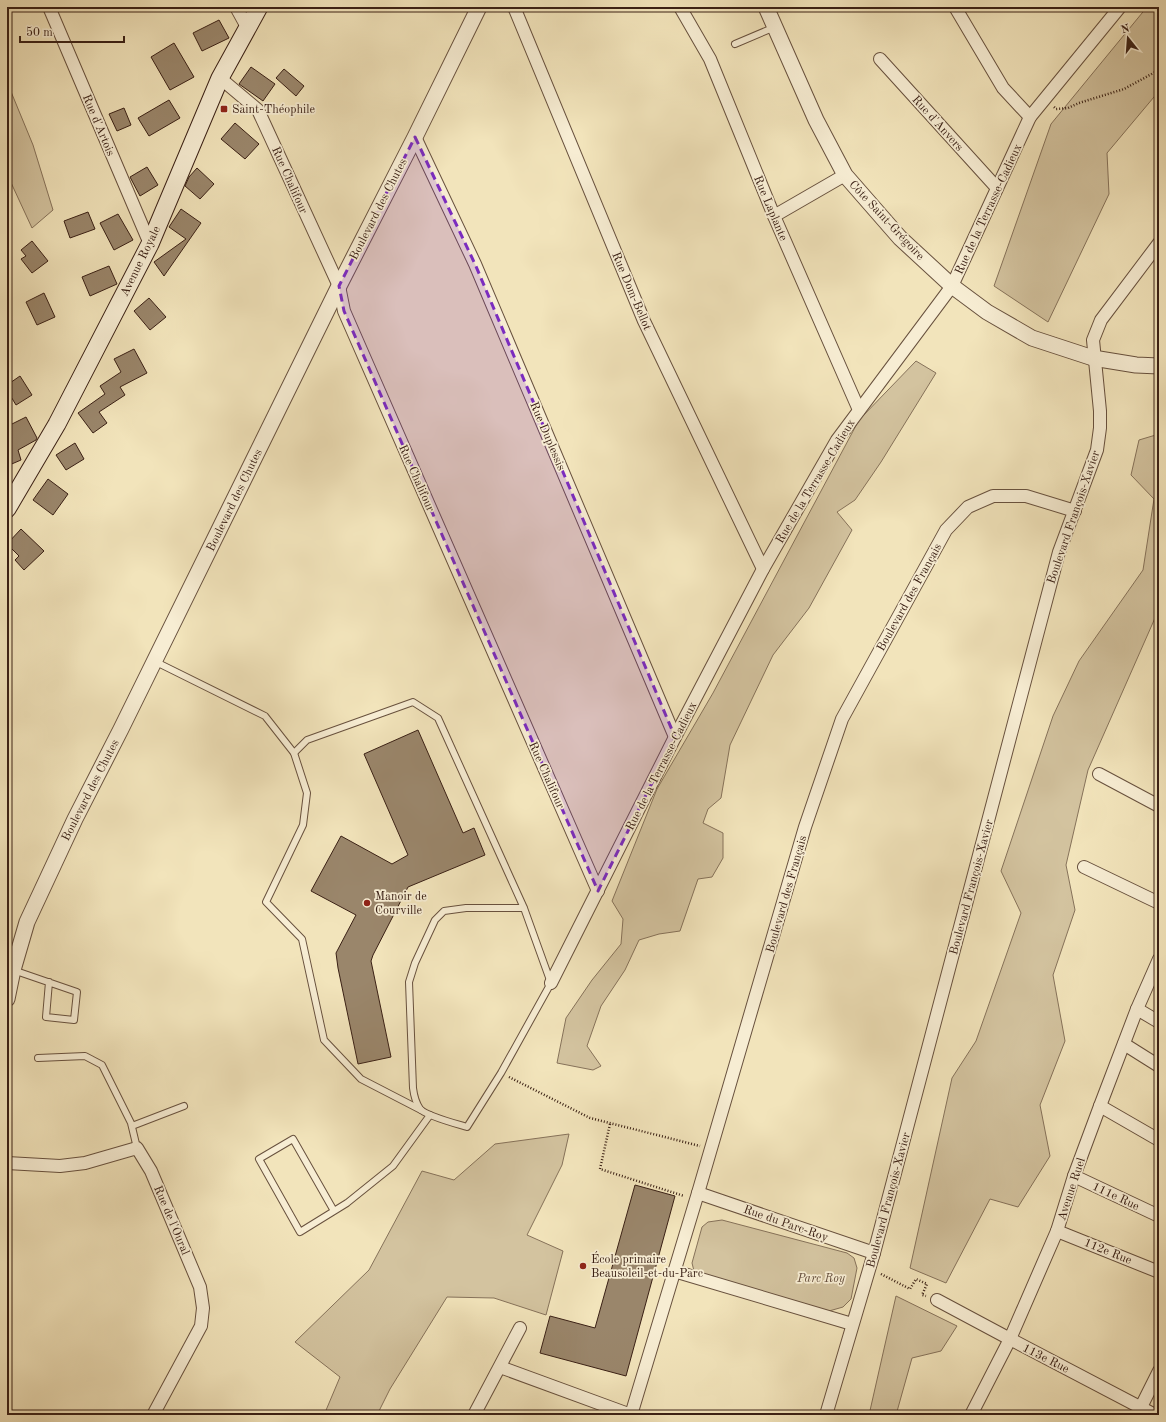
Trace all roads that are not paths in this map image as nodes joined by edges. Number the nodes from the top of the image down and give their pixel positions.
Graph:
1 (49, 7) edge
2 (236, 7) edge
3 (259, 7) edge
4 (478, 7) edge
5 (514, 7) edge
6 (680, 7) edge
7 (766, 7) edge
8 (955, 7) edge
9 (1120, 7) edge
10 (247, 27) junction
11 (775, 27) junction
12 (735, 44) dead end
13 (880, 59) dead end
14 (220, 78) junction
15 (1030, 117) junction
16 (415, 137) junction
17 (845, 175) junction
18 (997, 188) junction
19 (774, 216) junction
20 (1159, 243) edge
21 (150, 244) junction
22 (339, 286) junction
23 (952, 286) junction
24 (1093, 358) junction
25 (1159, 366) edge
26 (859, 410) junction
27 (7, 509) edge
28 (1075, 511) junction
29 (763, 569) junction
30 (154, 661) junction
31 (675, 737) junction
32 (294, 753) junction
33 (1099, 774) dead end
34 (1159, 806) edge
35 (1084, 867) dead end
36 (598, 891) junction
37 (1159, 903) edge
38 (524, 908) junction
39 (1159, 959) edge
40 (13, 970) junction
41 (49, 982) junction
42 (551, 983) junction
43 (7, 999) edge
44 (1137, 1009) junction
45 (1159, 1022) edge
46 (1124, 1044) junction
47 (38, 1058) dead end
48 (1159, 1066) edge
49 (184, 1106) dead end
50 (1100, 1106) junction
51 (421, 1110) junction
52 (430, 1115) junction
53 (132, 1126) junction
54 (1159, 1140) edge
55 (137, 1148) junction
56 (7, 1163) edge
57 (1074, 1176) junction
58 (697, 1196) junction
59 (334, 1211) junction
60 (1159, 1216) edge
61 (1057, 1231) junction
62 (874, 1253) junction
63 (674, 1271) junction
64 (1159, 1272) edge
65 (936, 1300) road end
66 (852, 1324) junction
67 (520, 1328) dead end
68 (1010, 1340) junction
69 (500, 1367) junction
70 (1159, 1371) edge
71 (1139, 1411) edge
72 (153, 1415) edge
73 (474, 1415) edge
74 (631, 1415) edge
75 (826, 1415) edge
76 (971, 1415) edge
77 (1155, 1415) edge

1 - 21 street, Rue d'Artois
2 - 10 street
3 - 10 main road, Avenue Royale
4 - 16 street, Boulevard des Chutes
5 - 29 street, Rue Dom-Bellot
6 - 19 street, Rue Laplante
7 - 11 street, Côte Saint-Grégoire
8 - 15 street
9 - 15 street, Rue de la Terrasse-Cadieux
10 - 14 main road, Avenue Royale
11 - 12 lane
11 - 17 street, Côte Saint-Grégoire
13 - 18 street, Rue d'Anvers
14 - 21 main road, Avenue Royale
14 - 22 street, Rue Chalifour
15 - 18 street, Rue de la Terrasse-Cadieux
16 - 22 street, Boulevard des Chutes
16 - 31 street, Rue Duplessis
17 - 19 street
17 - 23 street, Côte Saint-Grégoire
18 - 23 street, Rue de la Terrasse-Cadieux
19 - 26 street, Rue Laplante
20 - 24 street, Boulevard François-Xavier
21 - 27 main road, Avenue Royale
22 - 30 street, Boulevard des Chutes
22 - 36 street, Rue Chalifour
23 - 24 street, Côte Saint-Grégoire
23 - 26 street, Rue de la Terrasse-Cadieux
24 - 25 street, Côte Saint-Grégoire
24 - 28 street, Boulevard François-Xavier
26 - 29 street, Rue de la Terrasse-Cadieux
28 - 58 street, Boulevard des Français
28 - 62 street, Boulevard François-Xavier
29 - 31 street, Rue de la Terrasse-Cadieux
30 - 32 lane
30 - 40 street, Boulevard des Chutes
31 - 36 street, Rue de la Terrasse-Cadieux
32 - 38 lane
32 - 51 lane
33 - 34 street
35 - 37 street
36 - 42 street, Rue de la Terrasse-Cadieux
38 - 42 lane
38 - 51 lane
39 - 44 street, Avenue Ruel
40 - 41 lane
40 - 43 street, Boulevard des Chutes
41 - 41 lane
42 - 52 lane
44 - 45 street
44 - 46 street, Avenue Ruel
46 - 48 street
46 - 50 street, Avenue Ruel
47 - 53 lane
49 - 53 lane
50 - 54 street
50 - 57 street, Avenue Ruel
51 - 52 lane
52 - 59 lane
53 - 55 lane
55 - 56 street
55 - 72 street, Rue de l'Oural
57 - 60 street, 111e Rue
57 - 61 street, Avenue Ruel
58 - 62 street, Rue du Parc-Roy
58 - 63 street, Boulevard des Français
59 - 59 lane
61 - 64 street, 112e Rue
61 - 68 street, Avenue Ruel
62 - 66 street, Boulevard François-Xavier
63 - 66 street
63 - 74 street, Boulevard des Français
65 - 68 street, 113e Rue
66 - 75 street, Boulevard François-Xavier
67 - 69 street
68 - 71 street, 113e Rue
68 - 76 street, Avenue Ruel
69 - 73 street
69 - 74 street
70 - 71 street
71 - 77 street, 113e Rue

